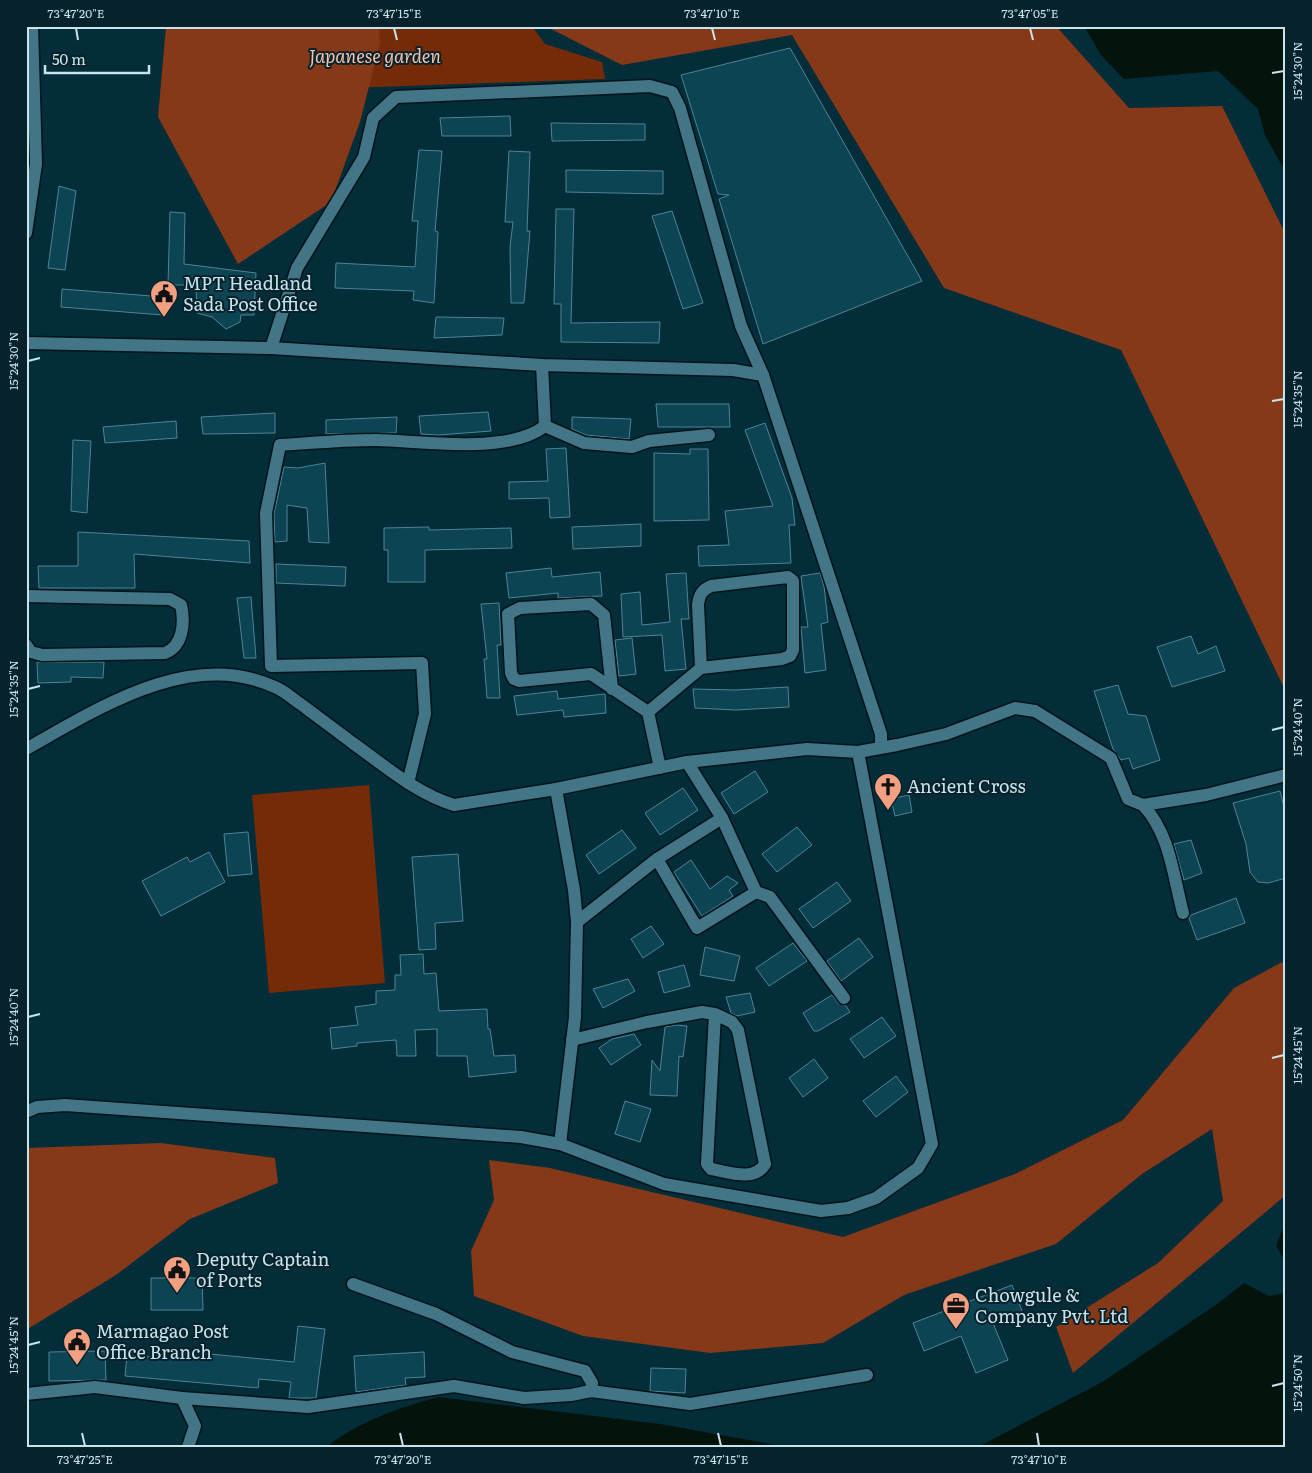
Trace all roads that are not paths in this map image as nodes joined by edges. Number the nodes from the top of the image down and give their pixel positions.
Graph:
1 (32, 26) edge
2 (26, 233) edge
3 (26, 343) edge
4 (271, 348) junction
5 (542, 366) junction
6 (763, 375) junction
7 (545, 426) junction
8 (709, 435) dead end
9 (26, 596) edge
10 (26, 645) edge
11 (701, 668) junction
12 (612, 689) junction
13 (648, 712) junction
14 (881, 746) junction
15 (26, 749) edge
16 (858, 752) junction
17 (687, 762) junction
18 (660, 768) junction
19 (1286, 775) edge
20 (408, 783) junction
21 (556, 788) junction
22 (1143, 804) junction
23 (722, 818) junction
24 (657, 858) junction
25 (756, 892) junction
26 (1183, 913) dead end
27 (577, 922) junction
28 (844, 998) dead end
29 (715, 1014) junction
30 (572, 1040) junction
31 (26, 1112) edge
32 (560, 1144) junction
33 (353, 1284) dead end
34 (867, 1375) dead end
35 (591, 1390) junction
36 (26, 1394) edge
37 (182, 1398) junction
38 (188, 1447) edge

1 - 2 street
3 - 4 street
4 - 5 street
4 - 6 street
5 - 6 street
5 - 7 street
6 - 14 street
7 - 8 street
7 - 20 street
9 - 10 street
11 - 11 street
11 - 13 street
12 - 12 street
12 - 13 street
13 - 18 street
14 - 16 street
14 - 22 street
15 - 20 street
16 - 17 street
16 - 32 street
17 - 18 street
17 - 23 street
18 - 21 street
19 - 22 street
20 - 21 street
21 - 27 street
22 - 26 street
23 - 24 street
23 - 25 street
24 - 25 street
24 - 27 street
25 - 28 street
27 - 30 street
29 - 29 street
29 - 30 street
30 - 32 street
31 - 32 street
33 - 35 street
34 - 35 street
35 - 37 street
36 - 37 street
37 - 38 street

